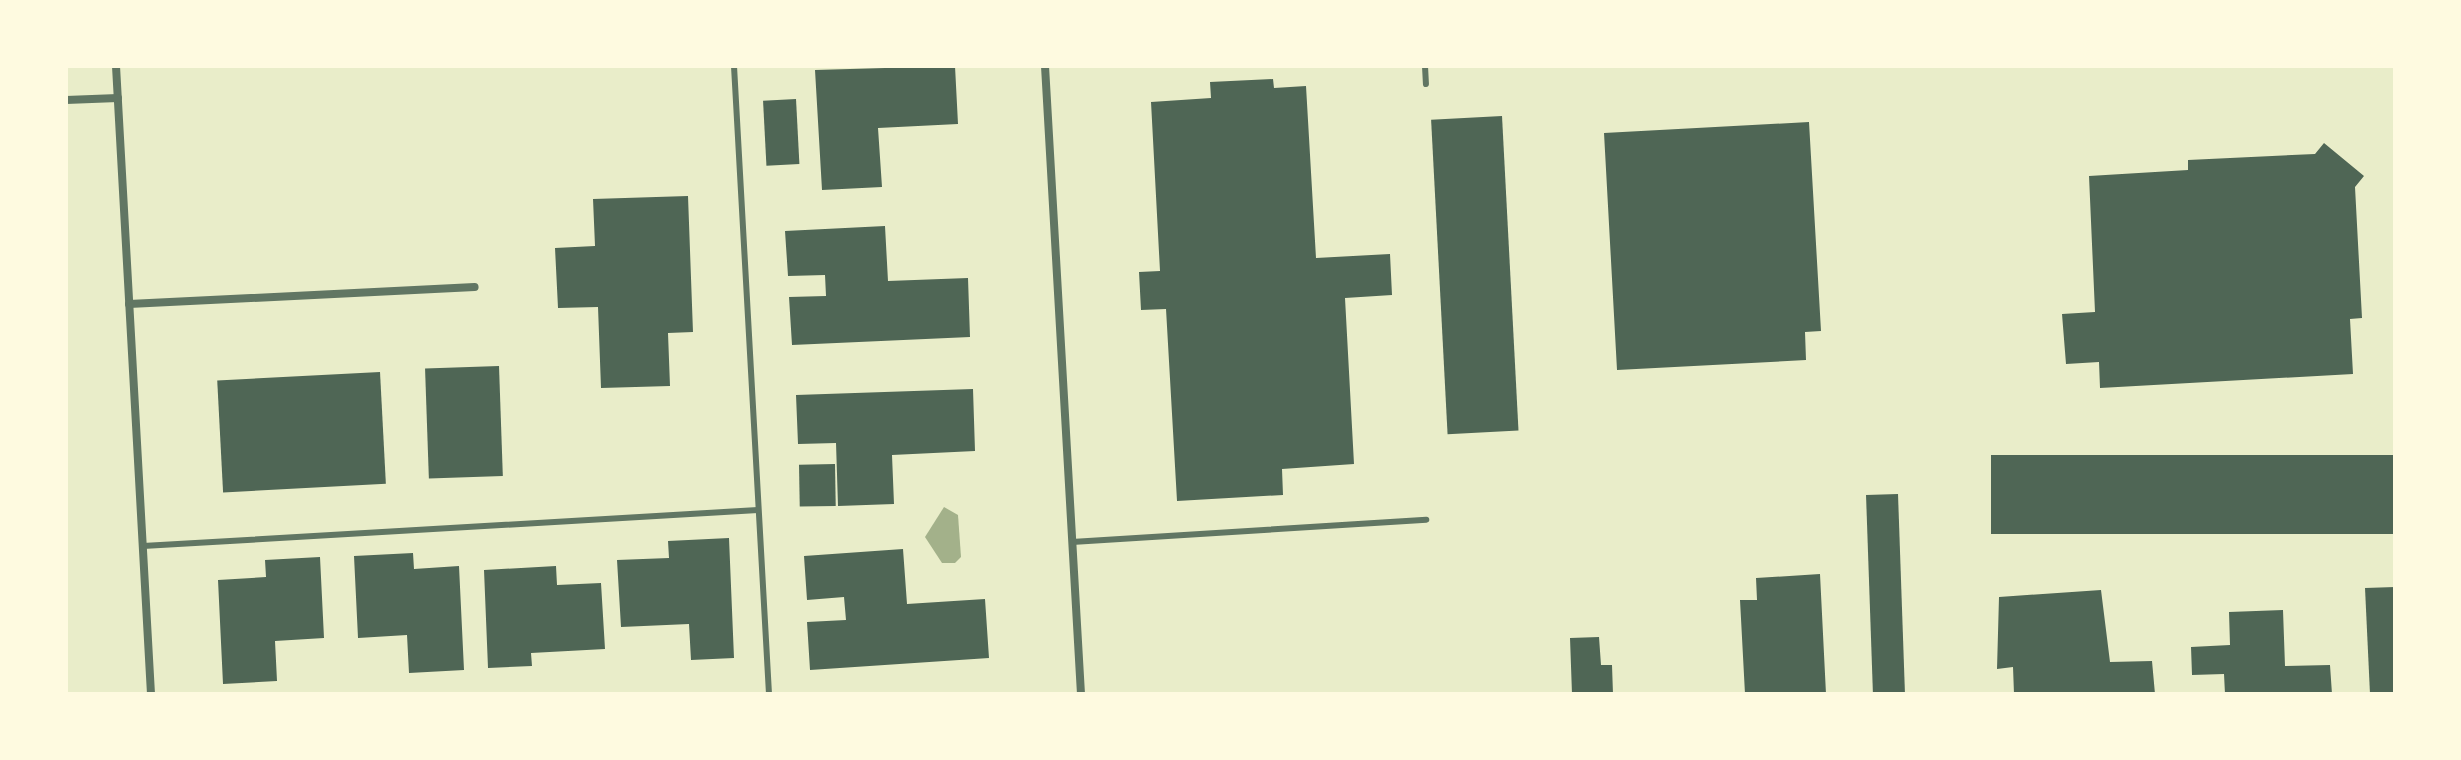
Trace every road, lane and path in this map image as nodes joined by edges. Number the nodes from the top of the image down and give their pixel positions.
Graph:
1 (116, 66) edge
2 (734, 66) edge
3 (1045, 66) edge
4 (1425, 66) edge
5 (1426, 84) dead end
6 (118, 98) junction
7 (66, 100) edge
8 (475, 287) dead end
9 (129, 304) junction
10 (758, 510) junction
11 (1426, 520) dead end
12 (1072, 542) junction
13 (143, 546) junction
14 (151, 694) edge
15 (769, 694) edge
16 (1081, 694) edge

1 - 6 street
2 - 10 lane
3 - 12 street
4 - 5 lane
6 - 7 street
6 - 9 street
8 - 9 street
9 - 13 street
10 - 13 lane
10 - 15 lane
11 - 12 lane
12 - 16 street
13 - 14 street

